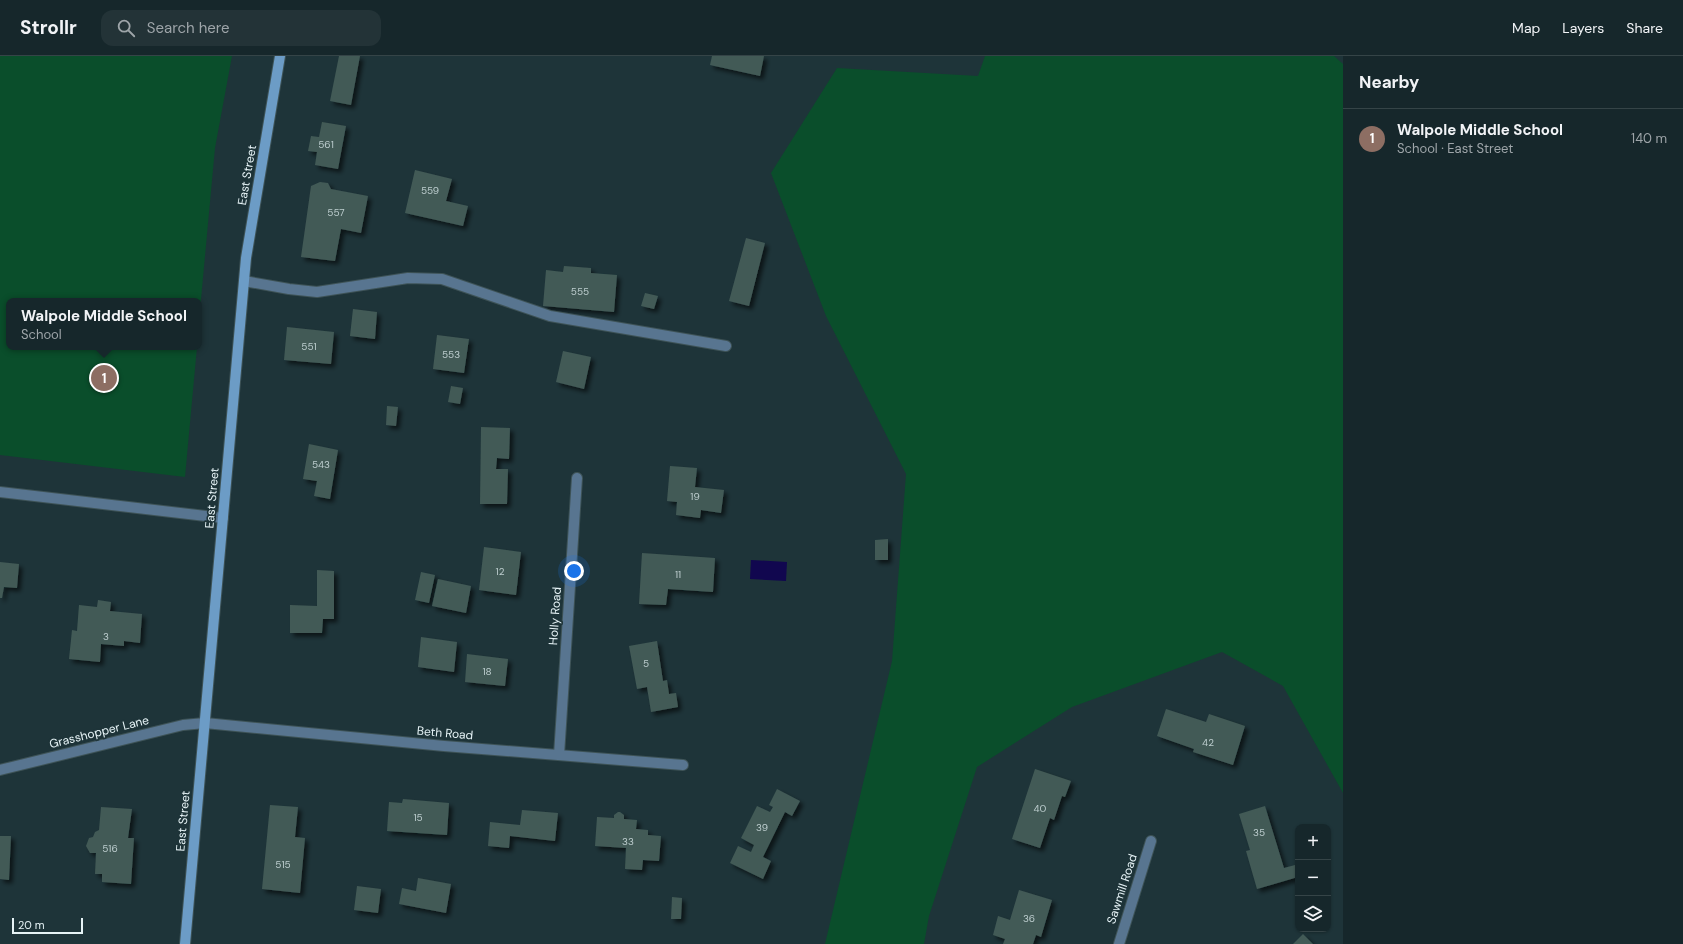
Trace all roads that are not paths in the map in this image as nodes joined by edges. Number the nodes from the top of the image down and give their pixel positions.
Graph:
1 (280, 56) edge
2 (244, 281) junction
3 (726, 346) dead end
4 (577, 478) dead end
5 (0, 492) edge
6 (223, 518) junction
7 (205, 723) junction
8 (559, 756) junction
9 (683, 765) dead end
10 (0, 770) edge
11 (1151, 841) dead end
12 (185, 944) edge
13 (1118, 944) edge

1 - 2 street, East Street
2 - 3 street
2 - 6 street, East Street
4 - 8 street, Holly Road
5 - 6 street
6 - 7 street, East Street
7 - 8 street, Beth Road
7 - 10 street, Grasshopper Lane
7 - 12 street, East Street
8 - 9 street, Beth Road
11 - 13 street, Sawmill Road

